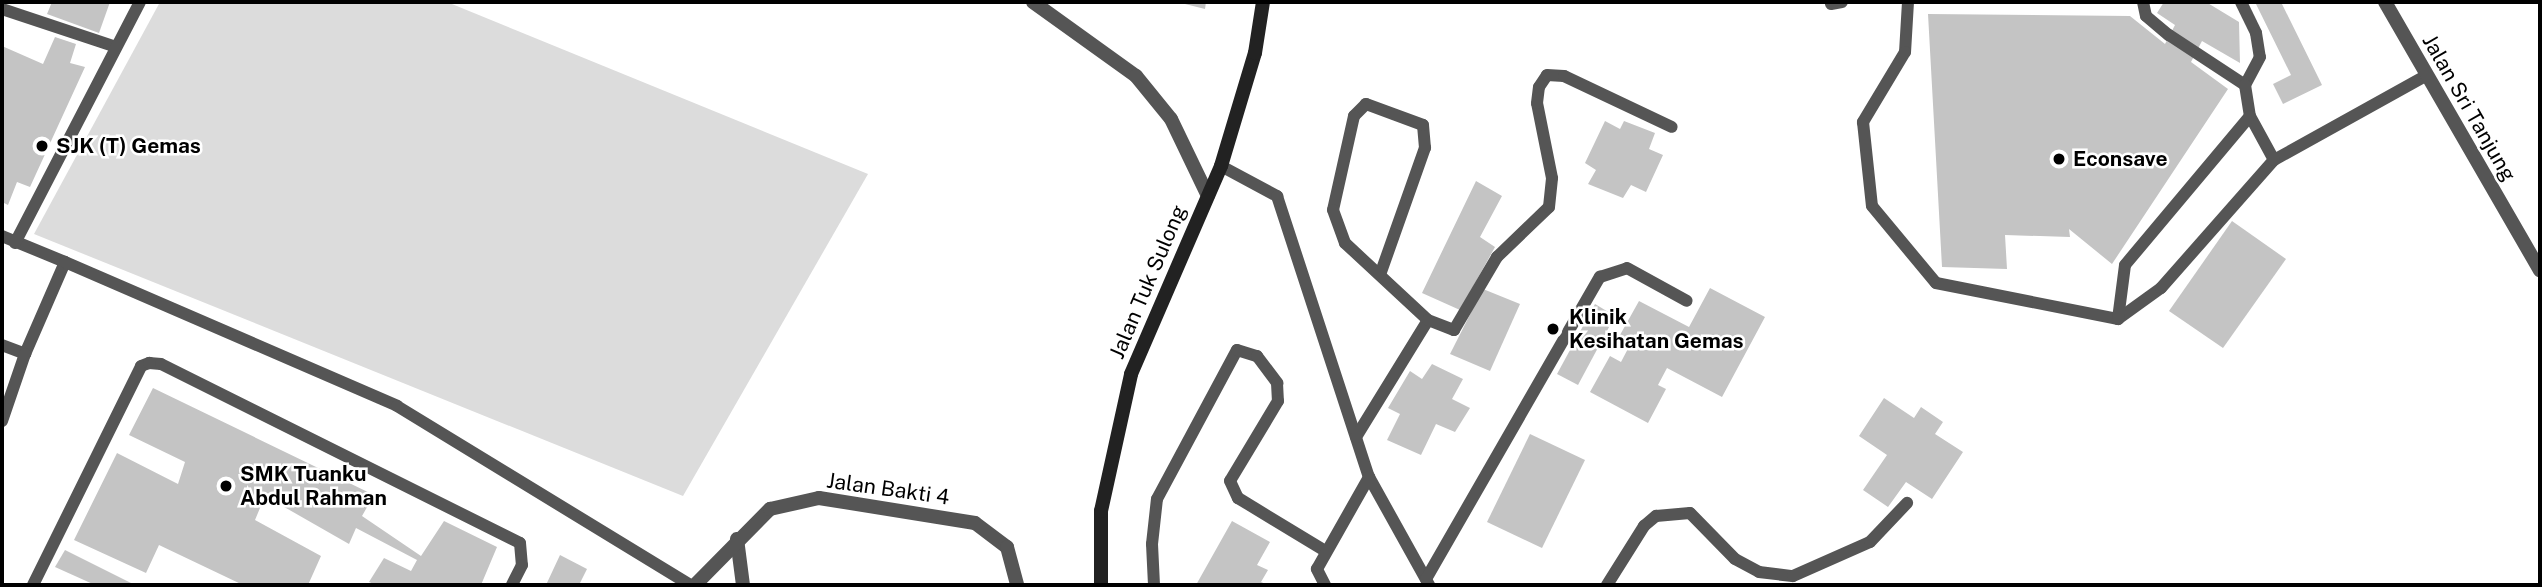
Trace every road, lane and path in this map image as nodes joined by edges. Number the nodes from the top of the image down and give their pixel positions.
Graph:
1 (140, 2) edge
2 (1033, 2) edge
3 (1263, 2) edge
4 (1908, 2) edge
5 (2143, 2) edge
6 (2241, 2) edge
7 (2385, 2) edge
8 (2, 9) edge
9 (117, 47) junction
10 (2424, 77) junction
11 (2245, 85) junction
12 (2250, 116) junction
13 (1672, 127) dead end
14 (2274, 160) junction
15 (1220, 166) junction
16 (1208, 195) junction
17 (2, 236) edge
18 (15, 243) junction
19 (65, 262) junction
20 (2540, 270) edge
21 (1381, 272) junction
22 (1687, 301) dead end
23 (2118, 319) junction
24 (1428, 320) junction
25 (2, 345) edge
26 (25, 354) junction
27 (2, 421) edge
28 (1356, 437) junction
29 (1368, 477) junction
30 (1907, 503) dead end
31 (737, 539) junction
32 (1325, 551) junction
33 (1428, 582) edge
34 (696, 583) edge
35 (33, 585) edge
36 (512, 585) edge
37 (743, 585) edge
38 (1017, 585) edge
39 (1101, 585) edge
40 (1154, 585) edge
41 (1325, 585) edge
42 (1607, 585) edge

1 - 9 lane
2 - 16 street
3 - 15 street, Jalan Tuk Sulong
4 - 23 lane
5 - 11 lane
6 - 11 lane
7 - 10 street, Jalan Sri Tanjung
8 - 9 lane
9 - 18 lane
10 - 14 lane
10 - 20 street, Jalan Sri Tanjung
11 - 12 lane
12 - 14 lane
12 - 23 lane
13 - 24 lane
14 - 23 lane
15 - 16 street, Jalan Tuk Sulong
15 - 28 lane
16 - 39 street, Jalan Tuk Sulong
17 - 18 lane
18 - 19 lane
19 - 26 lane
19 - 34 lane
21 - 21 lane
21 - 24 lane
22 - 33 lane
24 - 28 lane
25 - 26 lane
26 - 27 lane
28 - 29 lane
29 - 32 lane
29 - 33 lane
30 - 42 lane
31 - 34 street, Jalan Bakti 4
31 - 37 street
31 - 38 street, Jalan Bakti 4
32 - 40 lane
32 - 41 lane
35 - 36 lane

